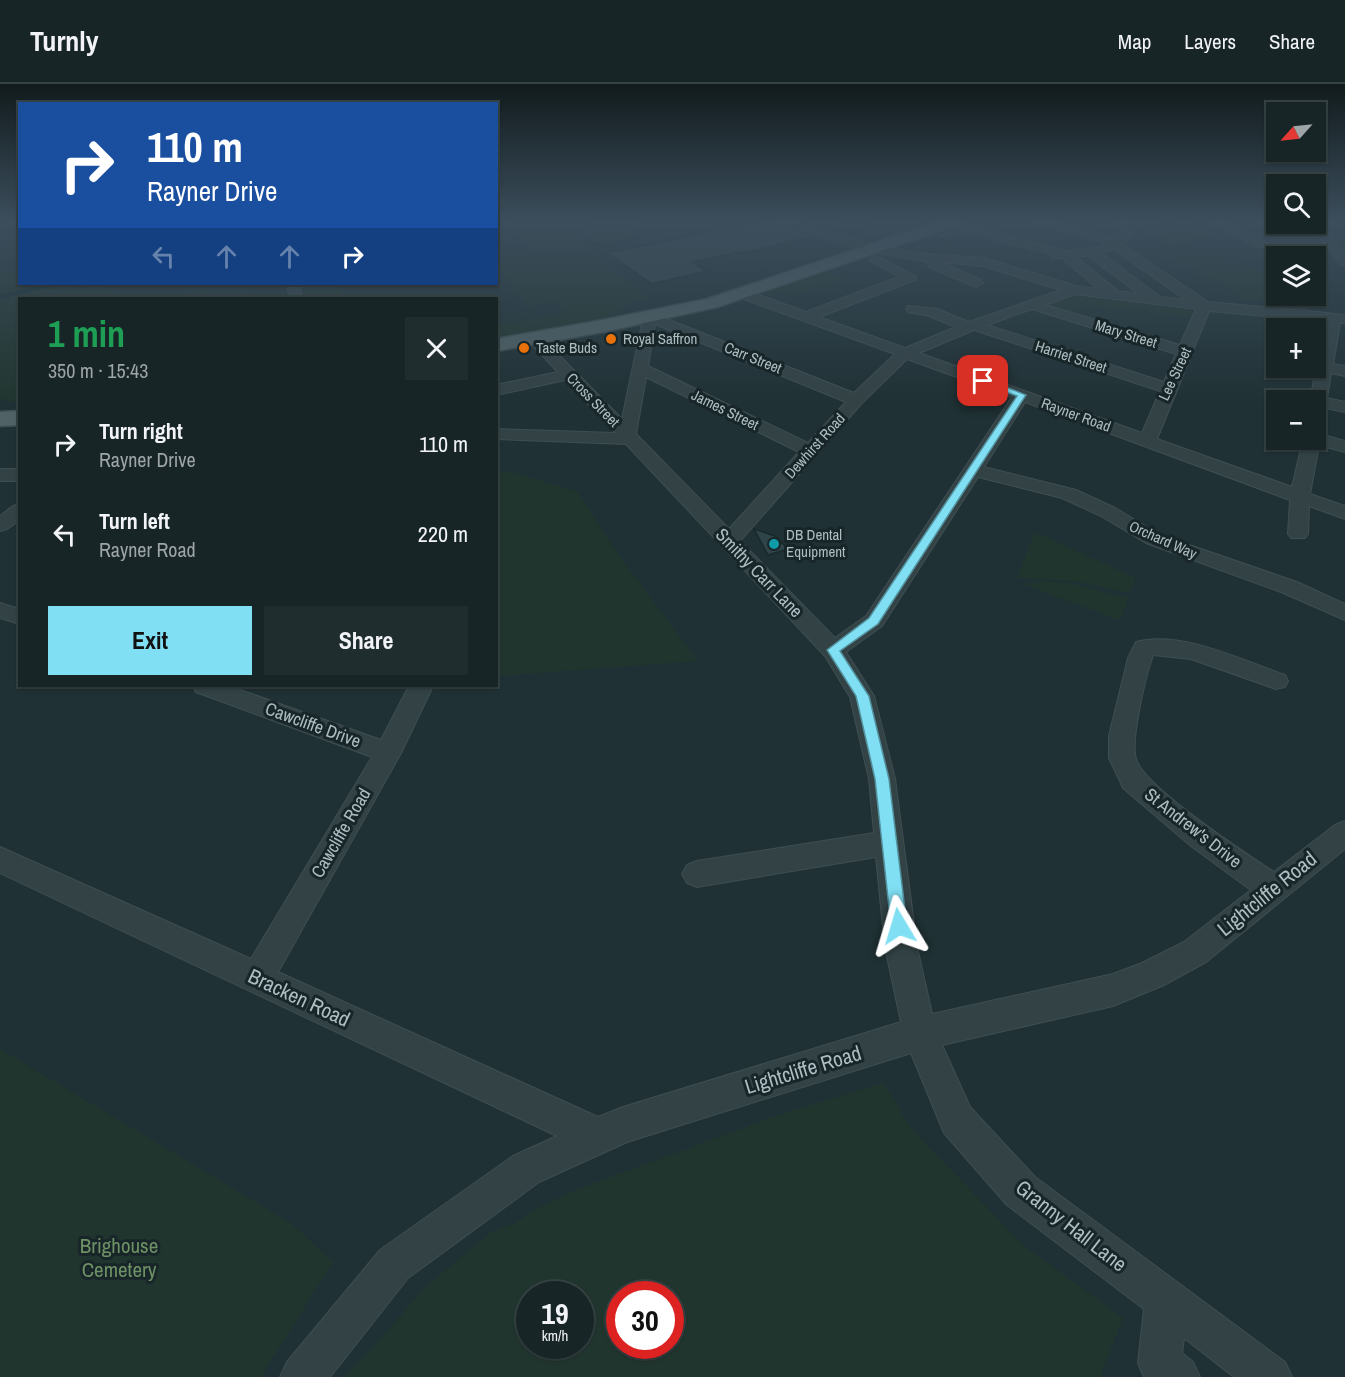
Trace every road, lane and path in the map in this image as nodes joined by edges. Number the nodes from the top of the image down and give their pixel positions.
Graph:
1 (773, 282) edge
2 (896, 282) edge
3 (1047, 282) edge
4 (1062, 282) edge
5 (1098, 282) edge
6 (1134, 282) edge
7 (1171, 282) edge
8 (1074, 290) junction
9 (740, 293) junction
10 (1115, 296) junction
11 (1158, 301) junction
12 (1032, 305) junction
13 (1204, 306) junction
14 (1298, 306) edge
15 (913, 309) dead end
16 (1303, 315) junction
17 (808, 316) junction
18 (649, 317) junction
19 (1339, 318) edge
20 (971, 326) junction
21 (534, 338) junction
22 (498, 345) edge
23 (1186, 352) junction
24 (905, 353) junction
25 (1326, 360) edge
26 (1326, 367) edge
27 (640, 368) junction
28 (1345, 371) edge
29 (569, 374) junction
30 (1168, 388) junction
31 (498, 390) edge
32 (1022, 395) junction
33 (856, 400) junction
34 (1326, 407) edge
35 (1345, 407) edge
36 (18, 418) edge
37 (0, 419) edge
38 (498, 434) edge
39 (629, 437) junction
40 (1147, 441) junction
41 (1326, 441) edge
42 (1345, 447) edge
43 (1309, 450) edge
44 (810, 451) junction
45 (973, 470) junction
46 (0, 475) edge
47 (18, 475) edge
48 (1300, 497) junction
49 (18, 512) edge
50 (1345, 513) edge
51 (0, 525) edge
52 (1298, 534) dead end
53 (728, 542) junction
54 (0, 610) edge
55 (1345, 613) edge
56 (18, 616) edge
57 (833, 650) junction
58 (1276, 681) dead end
59 (209, 687) edge
60 (421, 687) edge
61 (388, 753) junction
62 (1345, 833) edge
63 (890, 843) junction
64 (0, 859) edge
65 (697, 874) dead end
66 (1274, 889) junction
67 (257, 979) junction
68 (920, 1034) junction
69 (598, 1136) junction
70 (1166, 1299) junction
71 (302, 1377) edge
72 (1178, 1377) edge
73 (1270, 1377) edge

1 - 9 main road
2 - 17 street
3 - 8 street
4 - 8 street
5 - 10 street
6 - 11 street
7 - 13 street
8 - 10 street
8 - 12 street
9 - 17 street, Rayner Road
9 - 18 main road
10 - 11 street
11 - 13 street
12 - 20 street
12 - 23 street, Mary Street
13 - 16 street
13 - 23 street, Lee Street
14 - 16 street
15 - 20 street, Harriet Street
16 - 19 street
17 - 24 street, Rayner Road
18 - 21 main road
18 - 27 street
18 - 33 street, Carr Street
19 - 25 street
20 - 24 street
20 - 30 street, Harriet Street
21 - 22 main road
21 - 29 street, Cross Street
23 - 30 street, Lee Street
24 - 32 street, Rayner Road
24 - 33 street, Dewhirst Road
26 - 28 street
27 - 39 street
27 - 44 street, James Street
29 - 31 street
29 - 39 street, Cross Street
30 - 40 street, Lee Street
32 - 40 street, Rayner Road
32 - 45 street
33 - 44 street, Dewhirst Road
34 - 35 street
36 - 37 main road
38 - 39 street
39 - 53 street, Smithy Carr Lane
40 - 48 street, Rayner Road
41 - 42 street
43 - 48 street
44 - 53 street, Dewhirst Road
45 - 55 street, Orchard Way
45 - 57 street
46 - 47 street
48 - 50 street, Rayner Road
48 - 52 street
49 - 51 street
53 - 57 street, Smithy Carr Lane
54 - 56 street
57 - 63 street, Smithy Carr Lane
58 - 66 street, St Andrew's Drive
59 - 61 street, Cawcliffe Drive
60 - 61 street, Cawcliffe Road
61 - 67 street, Cawcliffe Road
62 - 66 street, Lightcliffe Road
63 - 65 street
63 - 68 street, Smithy Carr Lane
64 - 67 street, Bracken Road
66 - 68 street, Lightcliffe Road
67 - 69 street, Bracken Road
68 - 69 street, Lightcliffe Road
68 - 70 street, Granny Hall Lane
69 - 71 street, Lightcliffe Road
70 - 72 street
70 - 73 street, Granny Hall Lane

